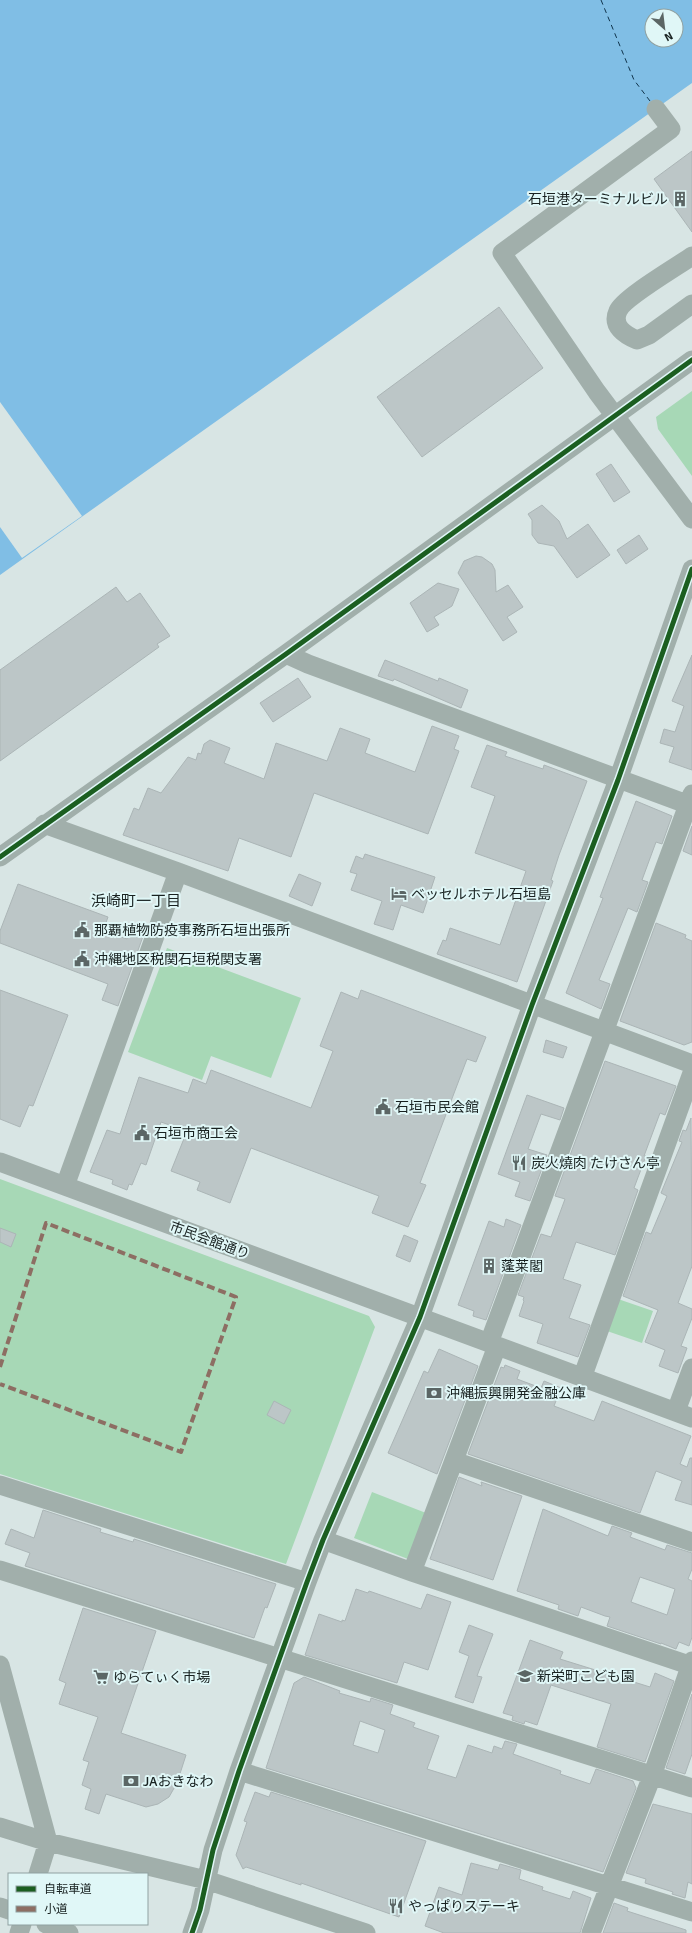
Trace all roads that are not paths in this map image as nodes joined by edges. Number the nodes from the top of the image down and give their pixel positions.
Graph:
1 (656, 109) dead end
2 (692, 256) edge
3 (692, 304) edge
4 (692, 360) edge
5 (616, 416) junction
6 (692, 519) edge
7 (692, 569) edge
8 (286, 654) junction
9 (618, 780) junction
10 (691, 802) edge
11 (44, 824) junction
12 (0, 857) edge
13 (178, 872) junction
14 (532, 1005) junction
15 (603, 1031) junction
16 (692, 1064) edge
17 (692, 1073) edge
18 (0, 1162) edge
19 (65, 1186) junction
20 (420, 1317) junction
21 (493, 1344) junction
22 (692, 1368) edge
23 (582, 1378) junction
24 (684, 1414) edge
25 (454, 1461) junction
26 (0, 1485) edge
27 (323, 1540) junction
28 (692, 1542) edge
29 (0, 1570) edge
30 (412, 1572) junction
31 (307, 1582) junction
32 (279, 1659) junction
33 (691, 1664) edge
34 (1, 1674) edge
35 (239, 1771) junction
36 (652, 1776) junction
37 (692, 1788) edge
38 (0, 1827) edge
39 (48, 1842) junction
40 (38, 1873) edge
41 (206, 1880) junction
42 (608, 1886) junction
43 (692, 1912) edge
44 (49, 1925) edge
45 (69, 1933) edge
46 (192, 1933) edge
47 (366, 1933) edge
48 (591, 1933) edge

1 - 5 street
2 - 3 street
4 - 5 street
5 - 6 street
5 - 8 street
7 - 9 street
8 - 9 street
8 - 11 street
9 - 10 street
9 - 14 street
10 - 15 street
11 - 12 street
11 - 13 street
13 - 14 street
13 - 19 street
14 - 15 street
14 - 20 street
15 - 16 street
15 - 21 street
17 - 23 street
18 - 19 street, 市民会館通り
19 - 20 street, 市民会館通り
20 - 21 street, 市民会館通り
20 - 27 street
21 - 23 street, 市民会館通り
21 - 25 street
22 - 24 street
23 - 24 street, 市民会館通り
25 - 28 street
25 - 30 street
26 - 31 street
27 - 30 street
27 - 31 street
29 - 32 street
30 - 33 street
31 - 32 street
32 - 35 street
32 - 36 street
33 - 36 street
34 - 39 street
35 - 41 street
35 - 42 street
36 - 37 street
36 - 42 street
38 - 39 street
39 - 40 street
39 - 41 street
41 - 46 street
41 - 47 street
42 - 43 street
42 - 48 street
44 - 45 street

